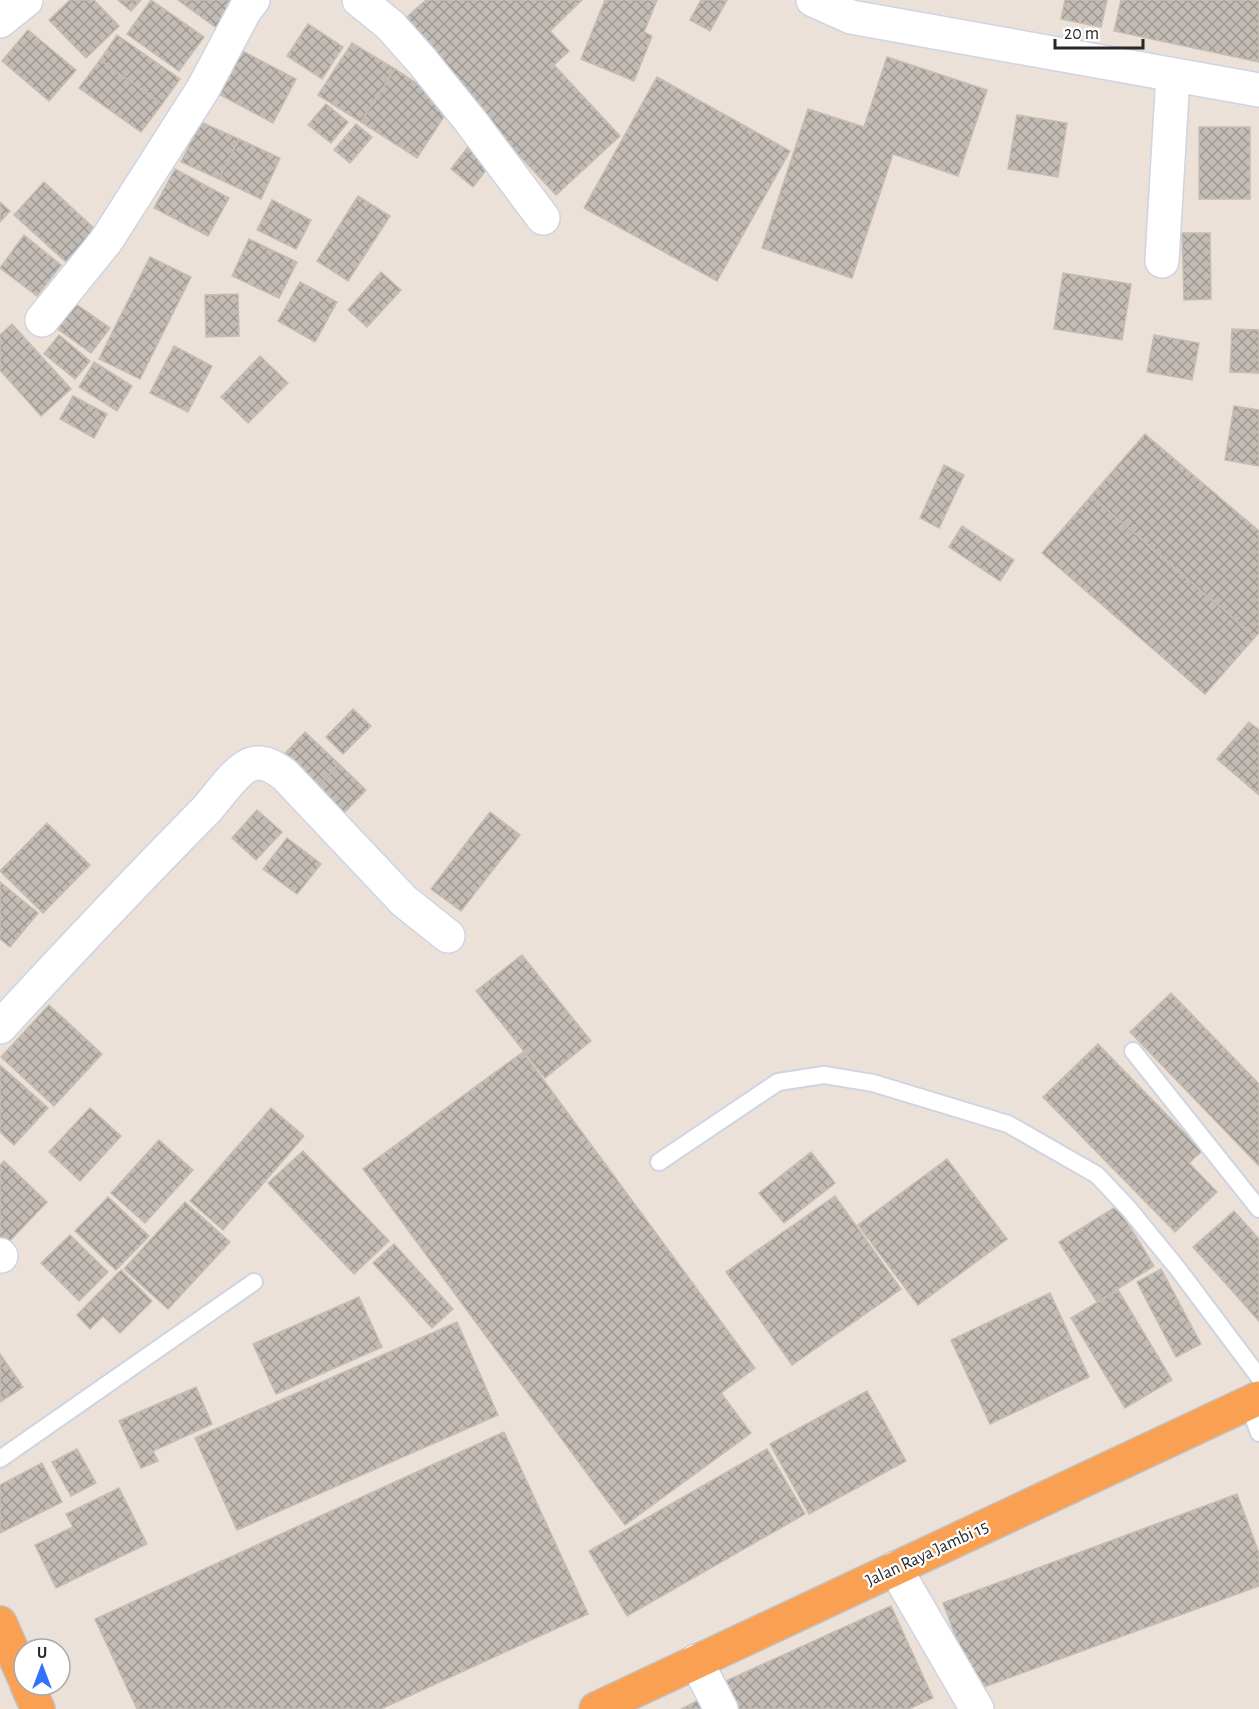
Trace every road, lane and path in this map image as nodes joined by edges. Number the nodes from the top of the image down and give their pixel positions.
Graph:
1 (26, 0) edge
2 (253, 0) edge
3 (359, 0) edge
4 (813, 0) edge
5 (0, 21) edge
6 (1173, 75) junction
7 (1259, 90) edge
8 (543, 218) dead end
9 (1162, 261) dead end
10 (42, 320) dead end
11 (448, 936) dead end
12 (0, 1027) edge
13 (1133, 1051) dead end
14 (659, 1162) dead end
15 (1259, 1209) edge
16 (254, 1282) dead end
17 (1255, 1393) edge
18 (1259, 1433) edge
19 (0, 1459) edge
20 (896, 1568) junction
21 (0, 1623) edge
22 (12, 1650) edge
23 (696, 1661) junction
24 (596, 1709) edge
25 (721, 1709) edge
26 (976, 1709) edge

1 - 5 street
2 - 10 street
3 - 8 street
4 - 6 street
6 - 7 street
6 - 9 street
11 - 12 street
13 - 15 lane
14 - 17 lane
16 - 19 lane
17 - 18 lane
17 - 20 highway, Jalan Raya Jambi 15
20 - 23 highway, Jalan Raya Jambi 15
20 - 26 street
21 - 22 highway
23 - 24 highway, Jalan Raya Jambi 15
23 - 25 street

